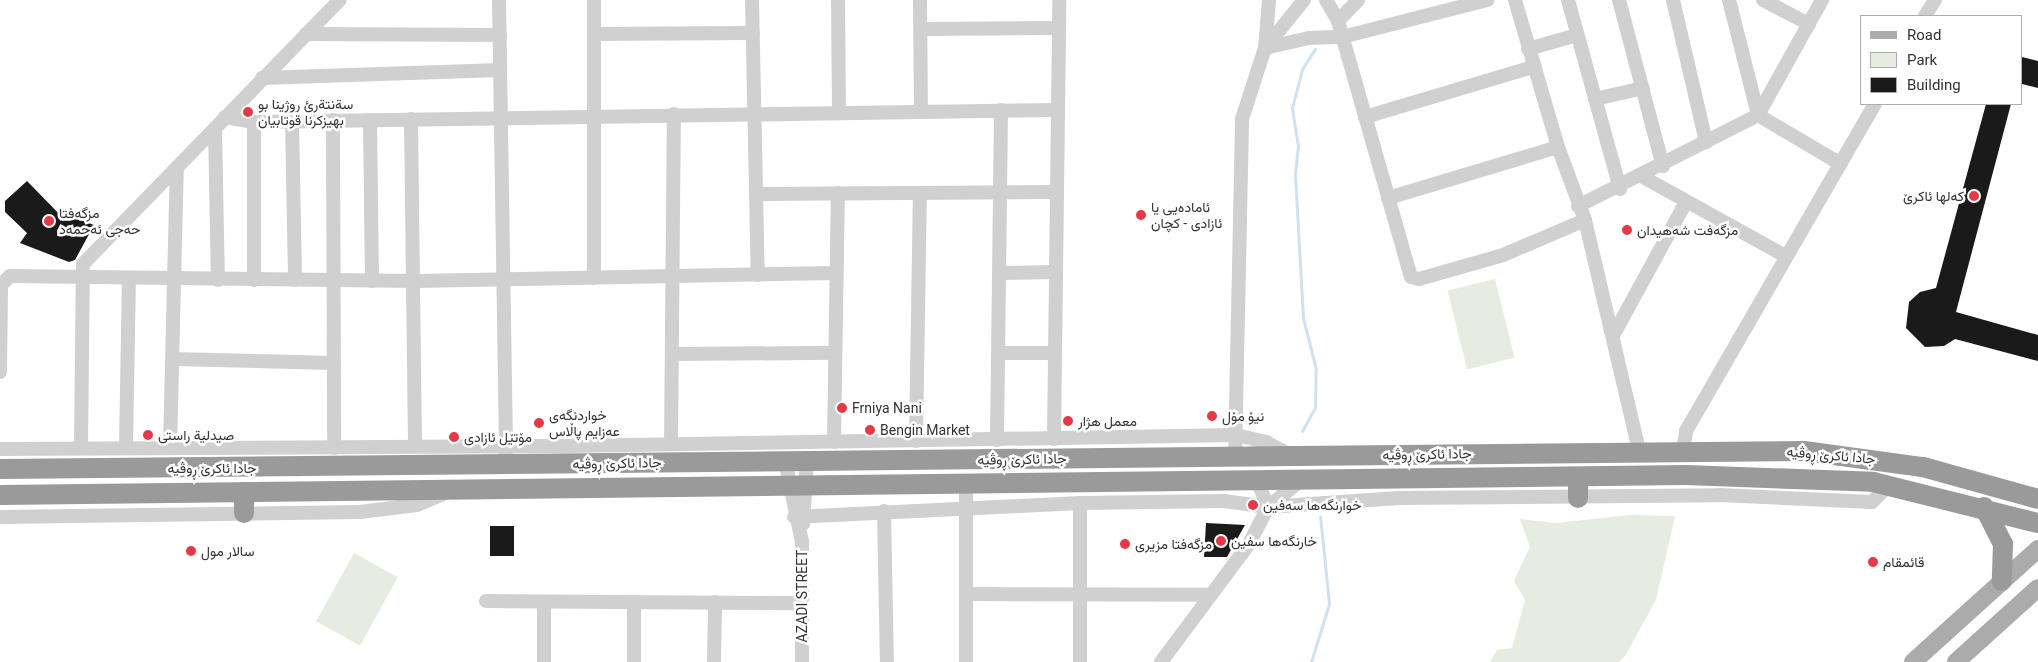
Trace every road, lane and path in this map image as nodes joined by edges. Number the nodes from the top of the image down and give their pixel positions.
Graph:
1 (340, 0) edge
2 (499, 0) edge
3 (594, 0) edge
4 (752, 0) edge
5 (838, 0) edge
6 (920, 0) edge
7 (1059, 0) edge
8 (1269, 0) edge
9 (1304, 0) edge
10 (1326, 0) edge
11 (1358, 0) edge
12 (1487, 0) edge
13 (1515, 0) edge
14 (1568, 0) edge
15 (1619, 0) edge
16 (1673, 0) edge
17 (1729, 0) edge
18 (1763, 0) edge
19 (1822, 0) edge
20 (1935, 0) edge
21 (1926, 15) edge
22 (1338, 21) junction
23 (1809, 24) junction
24 (1059, 28) junction
25 (921, 29) junction
26 (306, 34) junction
27 (594, 34) junction
28 (753, 34) junction
29 (500, 35) junction
30 (1577, 36) junction
31 (1342, 37) junction
32 (1266, 48) junction
33 (1528, 49) junction
34 (1533, 67) junction
35 (500, 70) junction
36 (262, 78) junction
37 (1643, 88) junction
38 (1595, 99) junction
39 (1874, 105) edge
40 (1001, 110) junction
41 (1058, 110) junction
42 (839, 111) junction
43 (921, 111) junction
44 (754, 112) junction
45 (674, 114) junction
46 (594, 115) junction
47 (1758, 115) junction
48 (501, 117) junction
49 (1365, 117) junction
50 (411, 119) junction
51 (332, 120) junction
52 (370, 120) junction
53 (292, 121) junction
54 (220, 122) junction
55 (254, 122) junction
56 (1706, 142) junction
57 (1558, 147) junction
58 (1841, 164) junction
59 (1663, 166) junction
60 (177, 168) junction
61 (1643, 177) junction
62 (1620, 189) junction
63 (1057, 192) junction
64 (838, 193) junction
65 (920, 193) junction
66 (1000, 193) junction
67 (756, 194) junction
68 (1388, 198) junction
69 (1686, 202) junction
70 (1578, 206) junction
71 (1585, 220) junction
72 (1784, 255) junction
73 (1056, 272) junction
74 (836, 273) junction
75 (999, 273) junction
76 (758, 275) junction
77 (675, 276) junction
78 (83, 277) junction
79 (129, 278) junction
80 (594, 278) junction
81 (175, 279) junction
82 (503, 279) junction
83 (218, 280) junction
84 (254, 280) junction
85 (294, 280) junction
86 (332, 280) junction
87 (372, 281) junction
88 (415, 281) junction
89 (1614, 334) junction
90 (835, 353) junction
91 (998, 353) junction
92 (1055, 353) junction
93 (673, 354) junction
94 (174, 359) junction
95 (334, 363) junction
96 (0, 372) edge
97 (1236, 434) junction
98 (1054, 439) junction
99 (997, 440) junction
100 (834, 442) junction
101 (916, 442) junction
102 (671, 444) junction
103 (415, 446) junction
104 (126, 447) junction
105 (170, 447) junction
106 (81, 448) junction
107 (334, 448) junction
108 (0, 449) edge
109 (1639, 450) junction
110 (1682, 451) junction
111 (638, 454) junction
112 (506, 456) junction
113 (1293, 456) junction
114 (1235, 457) junction
115 (785, 460) junction
116 (807, 460) junction
117 (0, 469) edge
118 (1578, 477) junction
119 (966, 483) junction
120 (1258, 483) junction
121 (1298, 483) junction
122 (1888, 486) junction
123 (788, 488) junction
124 (808, 488) junction
125 (453, 489) junction
126 (244, 492) junction
127 (0, 495) edge
128 (2034, 496) edge
129 (1578, 498) junction
130 (1080, 503) junction
131 (966, 507) junction
132 (1268, 507) junction
133 (1984, 507) junction
134 (884, 511) junction
135 (244, 513) junction
136 (0, 517) edge
137 (800, 517) junction
138 (2038, 524) edge
139 (2038, 548) edge
140 (2002, 581) junction
141 (2038, 588) edge
142 (966, 594) junction
143 (1079, 595) junction
144 (1211, 595) junction
145 (486, 601) dead end
146 (544, 602) junction
147 (634, 602) junction
148 (715, 602) junction
149 (802, 603) junction
150 (544, 662) edge
151 (634, 662) edge
152 (714, 662) edge
153 (802, 662) edge
154 (886, 662) edge
155 (966, 662) edge
156 (1080, 662) edge
157 (1161, 662) edge
158 (1914, 662) edge
159 (1956, 662) edge

1 - 26 street
2 - 29 street
3 - 27 street
4 - 28 street
5 - 42 street
6 - 25 street
7 - 24 street
8 - 32 street
9 - 32 street
10 - 22 street
11 - 22 street
12 - 31 street
13 - 33 street
14 - 30 street
15 - 37 street
16 - 56 street
17 - 47 street
18 - 23 street
19 - 23 street
20 - 21 street
22 - 31 street
23 - 47 street
24 - 25 street
24 - 41 street
25 - 43 street
26 - 29 street
26 - 36 street
27 - 28 street
27 - 46 street
28 - 44 street
29 - 35 street
30 - 33 street
30 - 38 street
31 - 32 street
31 - 49 street
32 - 97 street
33 - 34 street
34 - 49 street
34 - 57 street
35 - 36 street
35 - 48 street
36 - 54 street
37 - 38 street
37 - 59 street
38 - 62 street
39 - 58 street
40 - 41 street
40 - 43 street
40 - 66 street
41 - 63 street
42 - 43 street
42 - 44 street
44 - 45 street
44 - 67 street
45 - 46 street
45 - 77 street
46 - 48 street
46 - 80 street
47 - 56 street
47 - 58 street
48 - 50 street
48 - 82 street
49 - 68 street
50 - 52 street
50 - 88 street
51 - 52 street
51 - 53 street
51 - 86 street
52 - 87 street
53 - 55 street
53 - 85 street
54 - 55 street
54 - 60 street
54 - 83 street
55 - 84 street
56 - 59 street
57 - 68 street
57 - 70 street
58 - 72 street
59 - 61 street
60 - 78 street
60 - 81 street
61 - 62 street
61 - 69 street
62 - 70 street
63 - 66 street
63 - 73 street
64 - 65 street
64 - 67 street
64 - 74 street
65 - 66 street
65 - 101 street
66 - 75 street
67 - 76 street
68 - 71 street
69 - 72 street
69 - 89 street
70 - 71 street
71 - 89 street
72 - 110 street
73 - 75 street
73 - 92 street
74 - 76 street
74 - 90 street
75 - 91 street
76 - 77 street
77 - 80 street
77 - 93 street
78 - 79 street
78 - 96 street
78 - 106 street
79 - 81 street
79 - 104 street
80 - 82 street
81 - 83 street
81 - 94 street
82 - 88 street
82 - 112 street
83 - 84 street
84 - 85 street
85 - 86 street
86 - 87 street
86 - 95 street
87 - 88 street
88 - 103 street
89 - 109 street
90 - 93 street
90 - 100 street
91 - 92 street
91 - 99 street
92 - 98 street
93 - 102 street
94 - 95 street
94 - 105 street
95 - 107 street
97 - 98 street
97 - 113 street
97 - 114 street
98 - 99 street
99 - 101 street
100 - 101 street
100 - 102 street
102 - 111 street
103 - 107 street
103 - 112 street
104 - 105 street
104 - 106 street
105 - 107 street
106 - 108 street
109 - 110 highway, جادا ئاکرێ ڕوڤیە
109 - 113 highway, جادا ئاکرێ ڕوڤیە
110 - 128 highway, جادا ئاکرێ ڕوڤیە
111 - 112 highway, جادا ئاکرێ ڕوڤیە
111 - 115 highway, جادا ئاکرێ ڕوڤیە
112 - 117 highway, جادا ئاکرێ ڕوڤیە
113 - 114 highway, جادا ئاکرێ ڕوڤیە
114 - 116 highway, جادا ئاکرێ ڕوڤیە
115 - 116 highway, جادا ئاکرێ ڕوڤیە
115 - 123 street
116 - 124 street, AZADI STREET
118 - 121 highway, جادا ئاکرێ ڕوڤیە
118 - 122 highway, جادا ئاکرێ ڕوڤیە
118 - 129 highway
119 - 120 highway, جادا ئاکرێ ڕوڤیە
119 - 124 highway, جادا ئاکرێ ڕوڤیە
119 - 131 street
120 - 121 highway, جادا ئاکرێ ڕوڤیە
120 - 132 street
121 - 132 street
122 - 129 street
122 - 133 highway, جادا ئاکرێ ڕوڤیە
123 - 124 highway, جادا ئاکرێ ڕوڤیە
123 - 125 highway, جادا ئاکرێ ڕوڤیە
123 - 137 street
124 - 137 street, AZADI STREET
125 - 126 highway, جادا ئاکرێ ڕوڤیە
125 - 135 street
126 - 127 highway, جادا ئاکرێ ڕوڤیە
126 - 135 highway
129 - 132 street
130 - 131 street
130 - 132 street
130 - 143 street
131 - 134 street
131 - 142 street
132 - 144 street
133 - 138 highway, جادا ئاکرێ ڕوڤیە
133 - 140 highway
134 - 137 street
134 - 154 street
135 - 136 street
137 - 149 street, AZADI STREET
139 - 140 main road
140 - 158 main road
141 - 159 main road
142 - 143 street
142 - 155 street
143 - 144 street
143 - 156 street
144 - 157 street
145 - 146 street
146 - 147 street
146 - 150 street
147 - 148 street
147 - 151 street
148 - 149 street
148 - 152 street
149 - 153 street, AZADI STREET

